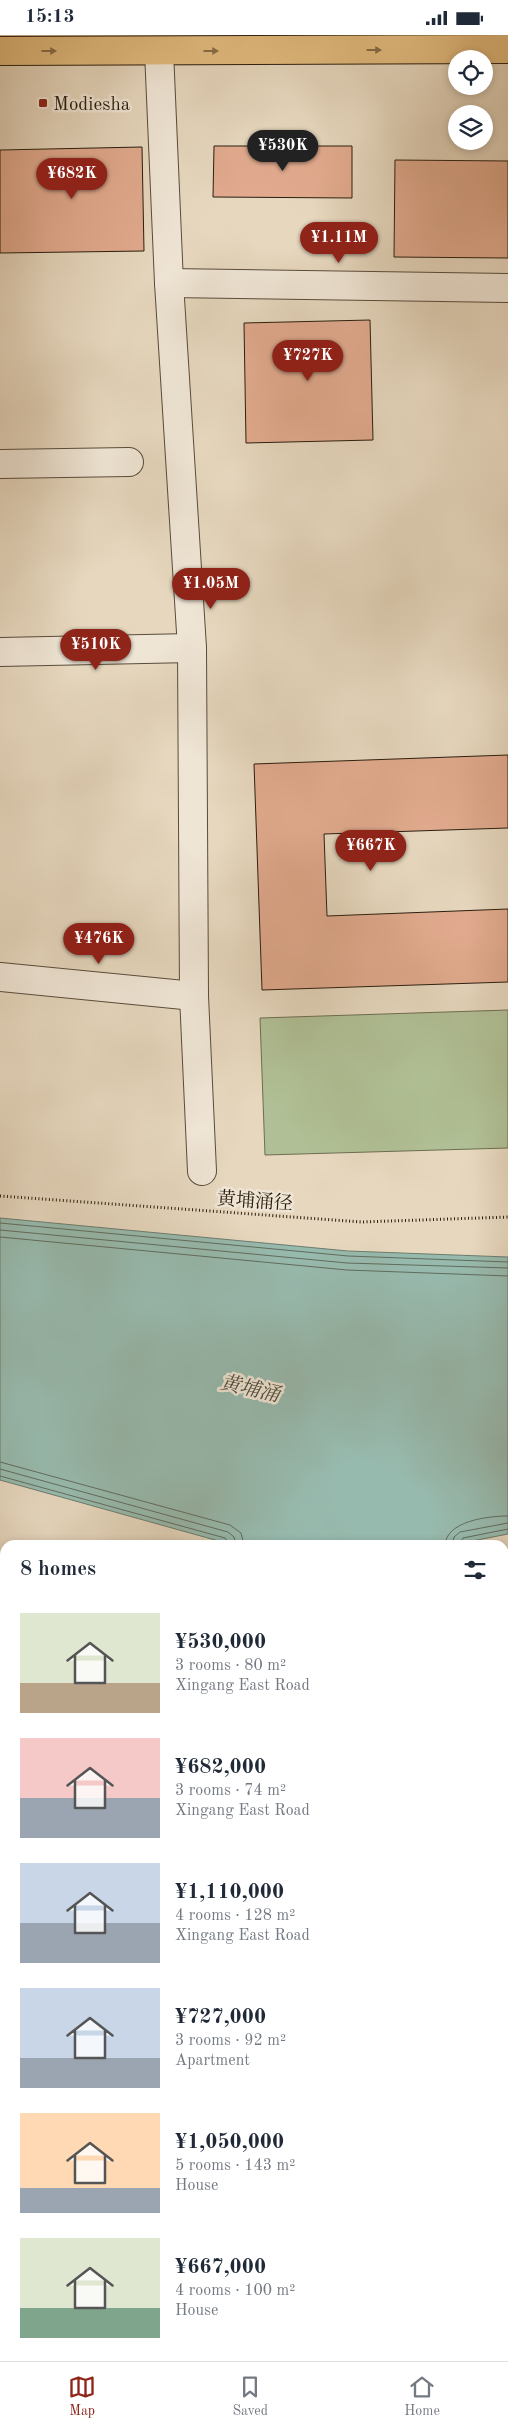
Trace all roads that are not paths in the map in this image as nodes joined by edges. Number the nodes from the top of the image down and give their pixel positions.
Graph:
1 (508, 49) edge
2 (0, 51) edge
3 (159, 51) junction
4 (169, 283) junction
5 (508, 288) edge
6 (130, 462) dead end
7 (0, 463) edge
8 (192, 648) junction
9 (0, 652) edge
10 (0, 977) edge
11 (194, 996) junction
12 (202, 1171) dead end

3 -> 1 main road
2 -> 3 main road
3 - 4 street
4 - 5 street
4 - 8 street
6 - 7 street
8 - 9 street
8 - 11 street
10 - 11 street
11 - 12 street

